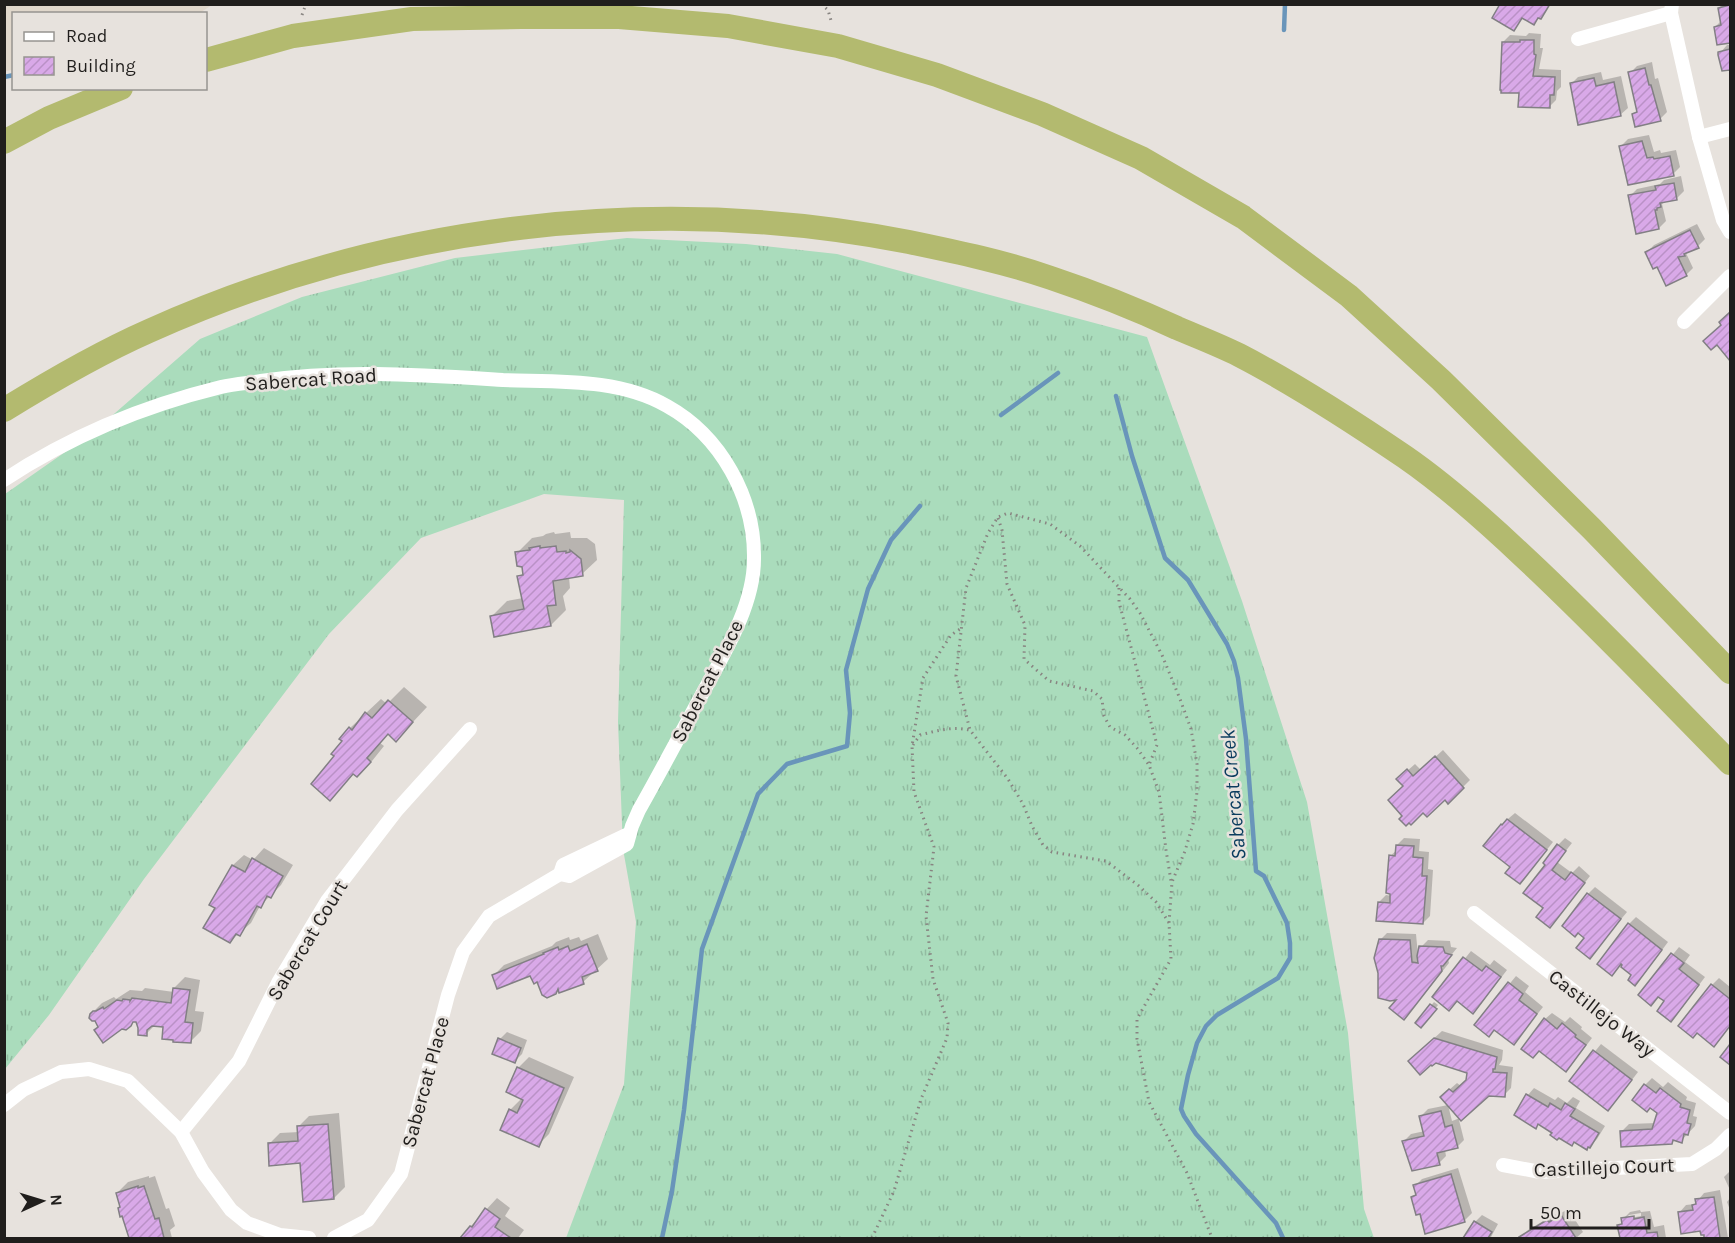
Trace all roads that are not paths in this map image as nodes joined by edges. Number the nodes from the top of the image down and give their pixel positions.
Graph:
1 (1672, 8) edge
2 (1578, 39) dead end
3 (207, 60) edge
4 (116, 90) edge
5 (1731, 129) edge
6 (1699, 137) junction
7 (4, 142) edge
8 (1731, 232) edge
9 (1731, 276) edge
10 (1684, 322) dead end
11 (601, 385) joint
12 (4, 410) edge
13 (4, 480) edge
14 (1592, 529) junction
15 (1731, 650) edge
16 (1731, 672) edge
17 (470, 729) dead end
18 (1731, 763) edge
19 (1474, 913) dead end
20 (4, 1105) edge
21 (1731, 1113) edge
22 (181, 1132) junction
23 (1731, 1135) edge
24 (1503, 1165) dead end
25 (309, 1239) edge
26 (334, 1239) edge

1 - 2 street
1 - 6 street
3 - 14 highway
4 - 7 highway
5 - 6 street
6 - 8 street
9 - 10 street
11 - 13 street, Sabercat Road
11 - 26 street, Sabercat Place
12 - 18 highway
14 - 15 highway
14 - 16 highway
17 - 22 street, Sabercat Court
19 - 21 street, Castillejo Way
20 - 22 street
22 - 25 street
23 - 24 street, Castillejo Court

